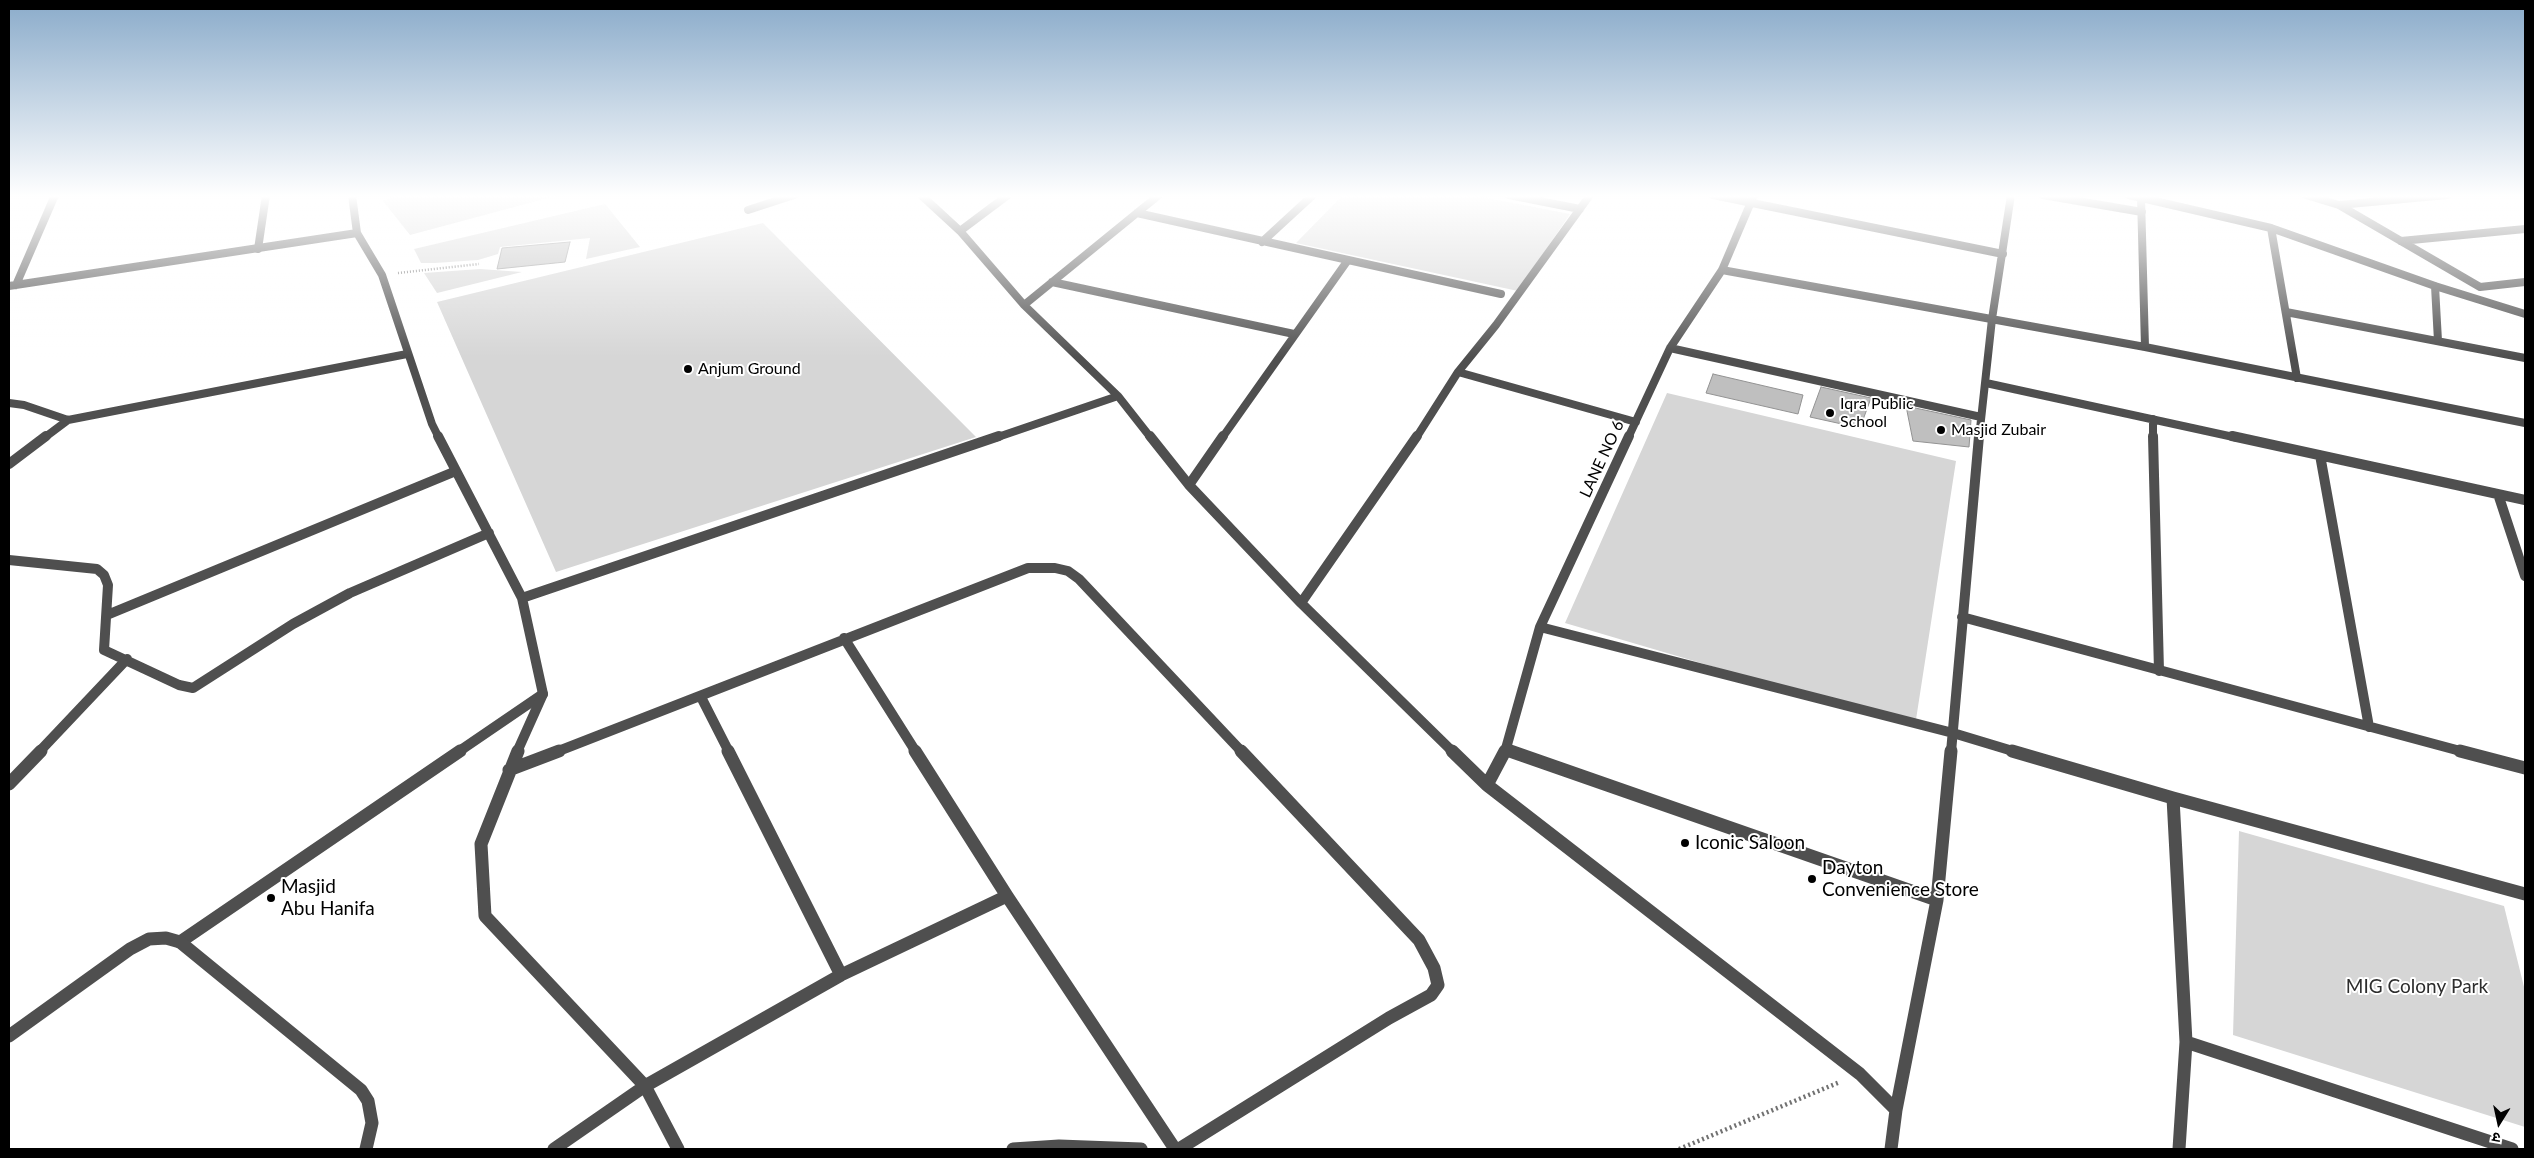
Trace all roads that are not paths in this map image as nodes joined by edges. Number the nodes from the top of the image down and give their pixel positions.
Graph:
1 (29, 249) edge
2 (258, 249) edge
3 (367, 249) edge
4 (976, 249) edge
5 (1093, 249) edge
6 (1296, 249) edge
7 (1551, 249) edge
8 (1731, 249) edge
9 (1981, 249) edge
10 (2004, 249) edge
11 (2143, 249) edge
12 (2275, 249) edge
13 (2330, 249) edge
14 (2415, 249) edge
15 (2003, 254) junction
16 (1348, 260) junction
17 (1722, 270) junction
18 (1052, 282) junction
19 (2525, 282) edge
20 (12, 286) edge
21 (2435, 286) junction
22 (2480, 287) junction
23 (1501, 294) dead end
24 (2476, 298) junction
25 (1024, 305) junction
26 (2286, 312) junction
27 (2525, 314) edge
28 (1992, 319) junction
29 (1294, 334) junction
30 (2438, 341) junction
31 (2144, 347) junction
32 (1670, 348) junction
33 (407, 354) junction
34 (2525, 358) edge
35 (1458, 372) junction
36 (2297, 378) junction
37 (1986, 383) junction
38 (1118, 396) junction
39 (9, 403) edge
40 (1981, 417) junction
41 (2153, 419) junction
42 (68, 420) junction
43 (1636, 422) junction
44 (2525, 423) edge
45 (2320, 455) junction
46 (9, 464) edge
47 (456, 470) junction
48 (1189, 486) junction
49 (2498, 494) junction
50 (2525, 500) edge
51 (488, 533) junction
52 (9, 560) edge
53 (2525, 576) edge
54 (522, 598) junction
55 (1301, 603) junction
56 (107, 615) junction
57 (1962, 617) junction
58 (1540, 627) junction
59 (844, 638) junction
60 (127, 659) junction
61 (2159, 671) junction
62 (543, 694) junction
63 (701, 697) junction
64 (2369, 727) junction
65 (1953, 734) junction
66 (1506, 749) junction
67 (2525, 768) edge
68 (509, 770) junction
69 (9, 784) edge
70 (1487, 785) junction
71 (2173, 798) junction
72 (2525, 894) edge
73 (1007, 896) junction
74 (1937, 900) junction
75 (180, 942) junction
76 (841, 974) junction
77 (9, 1036) edge
78 (2186, 1042) junction
79 (646, 1086) junction
80 (1896, 1110) junction
81 (366, 1149) edge
82 (554, 1149) edge
83 (678, 1149) edge
84 (1013, 1149) edge
85 (1141, 1149) edge
86 (1177, 1149) edge
87 (1891, 1149) edge
88 (2179, 1149) edge
89 (2512, 1149) edge

1 - 20 street
2 - 20 street
3 - 33 street
4 - 25 street
5 - 18 street
6 - 16 street
7 - 35 street
8 - 17 street, LANE NO 6
9 - 15 street
10 - 15 street
11 - 31 street
12 - 26 street
13 - 21 street
14 - 22 street
15 - 28 street
16 - 23 street
16 - 29 street
17 - 28 street
17 - 32 street, LANE NO 6
18 - 25 street
18 - 29 street
19 - 22 street
21 - 24 street
21 - 30 street
22 - 24 street
24 - 27 street
25 - 38 street
26 - 30 street
26 - 36 street
28 - 31 street
28 - 37 street
29 - 48 street
30 - 34 street
31 - 36 street
32 - 40 street
32 - 43 street, LANE NO 6
33 - 42 street
33 - 47 street
35 - 43 street
35 - 55 street
36 - 44 street
37 - 40 street
37 - 41 street
38 - 48 street
38 - 54 street
39 - 42 street
40 - 57 street
41 - 45 street
41 - 61 street
42 - 46 street
43 - 58 street, LANE NO 6
45 - 49 street
45 - 64 street
47 - 51 street
47 - 56 street
48 - 55 street
49 - 50 street
49 - 53 street
51 - 54 street
51 - 60 street
52 - 56 street
54 - 62 street
55 - 70 street
56 - 60 street
57 - 61 street
57 - 65 street
58 - 65 street
58 - 66 street, LANE NO 6
59 - 63 street
59 - 73 street
59 - 86 street
60 - 69 street
61 - 64 street
62 - 68 street
62 - 75 street
63 - 68 street
63 - 76 street
64 - 67 street
65 - 71 street
65 - 74 street
66 - 70 street, LANE NO 6
66 - 74 street
68 - 79 street
70 - 80 street
71 - 72 street
71 - 78 street
73 - 76 street
73 - 86 street
74 - 80 street
75 - 77 street
75 - 81 street
76 - 79 street
78 - 88 street
78 - 89 street
79 - 82 street
79 - 83 street
80 - 87 street
84 - 85 street

